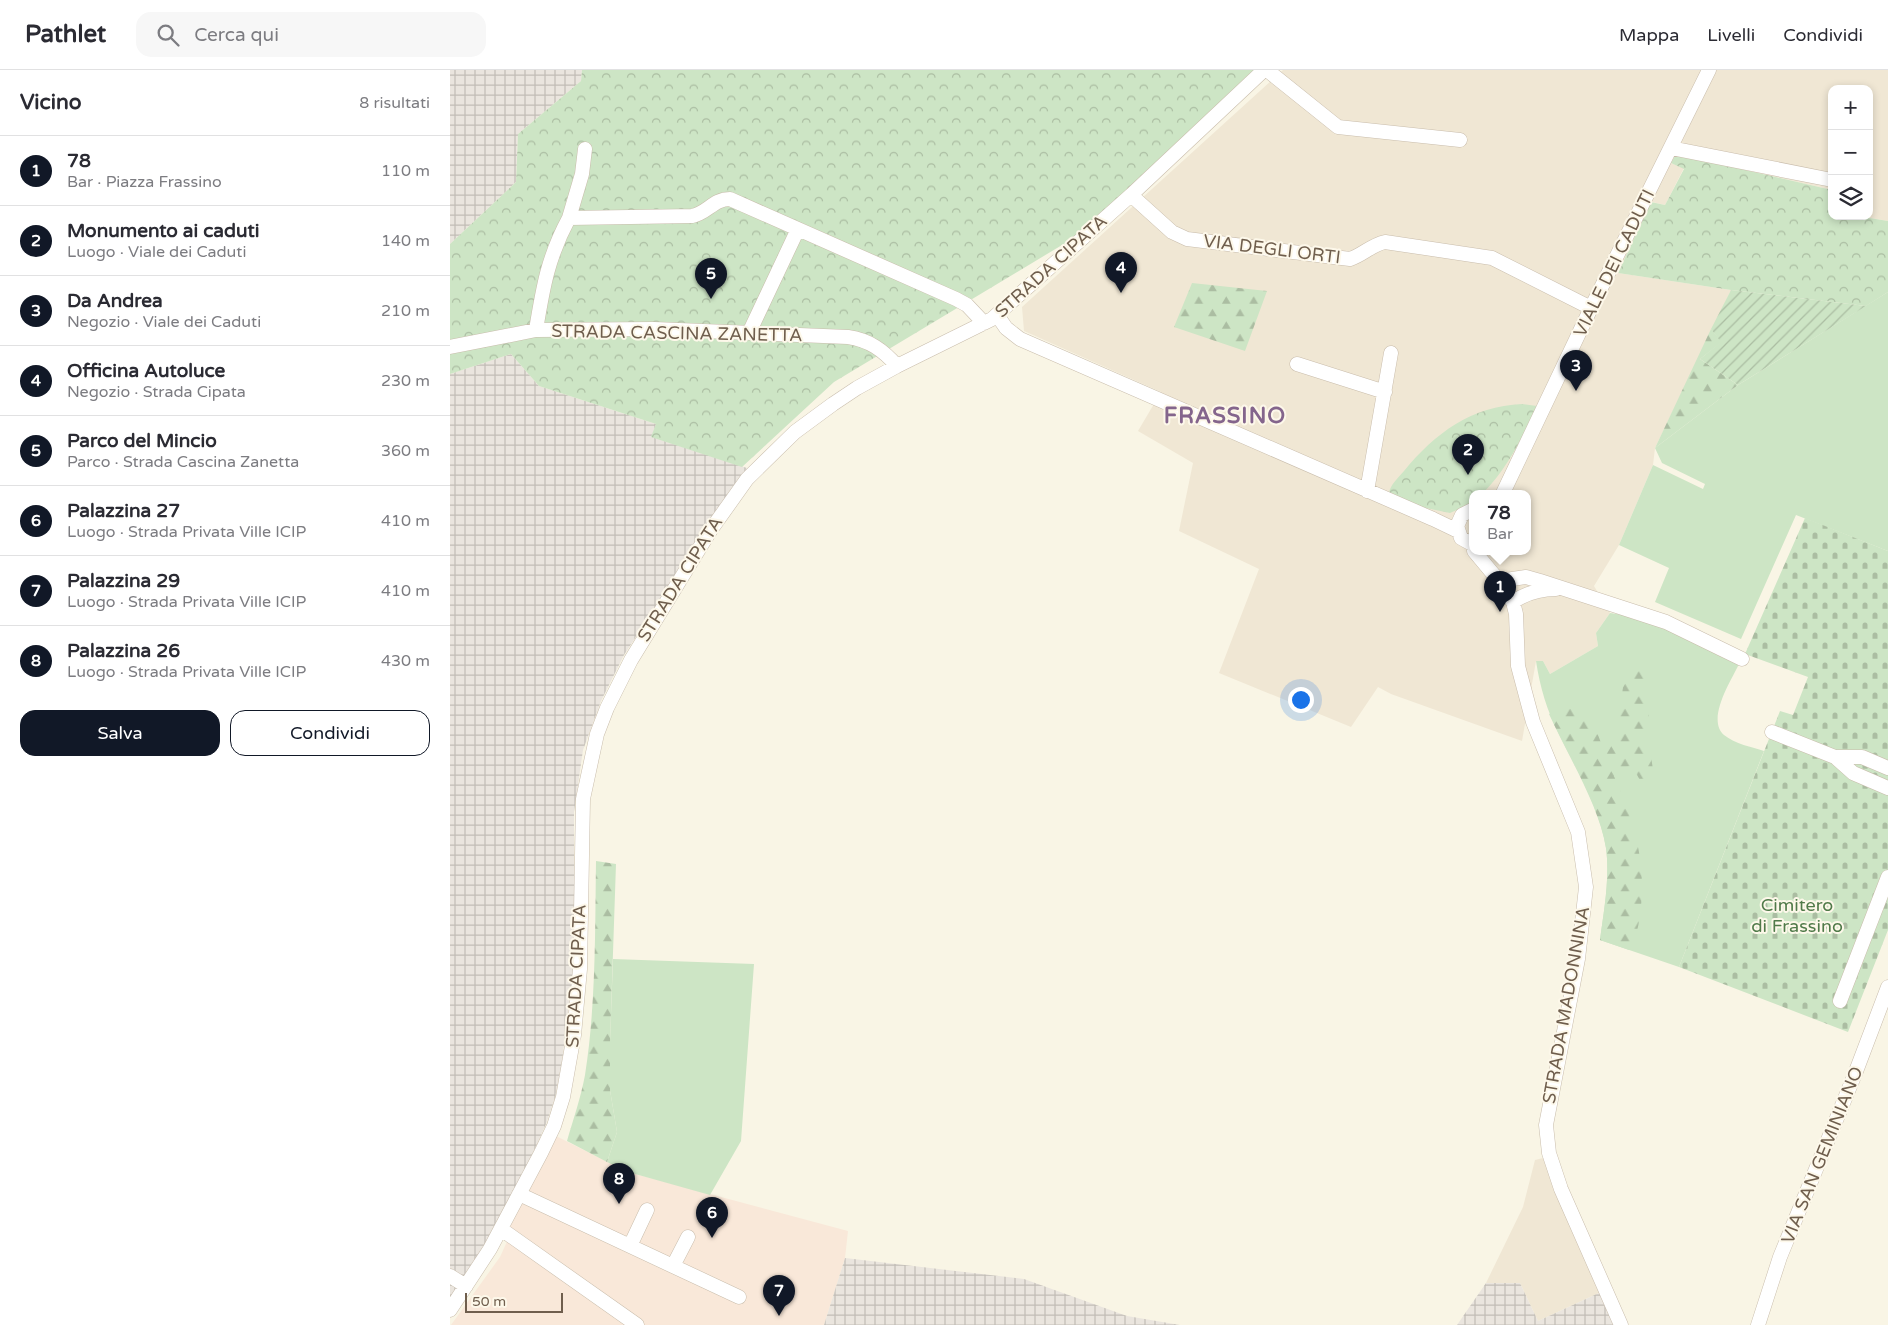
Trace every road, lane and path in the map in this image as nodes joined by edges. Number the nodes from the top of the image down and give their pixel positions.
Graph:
1 (1265, 70) edge
2 (1709, 70) edge
3 (1460, 140) dead end
4 (1671, 148) junction
5 (586, 149) dead end
6 (1828, 179) edge
7 (1131, 195) junction
8 (568, 218) junction
9 (798, 229) junction
10 (1591, 308) junction
11 (997, 315) junction
12 (984, 323) junction
13 (536, 330) junction
14 (749, 333) junction
15 (450, 347) edge
16 (1391, 353) dead end
17 (1297, 364) dead end
18 (897, 366) junction
19 (1385, 392) junction
20 (1505, 488) edge
21 (1368, 491) junction
22 (1469, 512) edge
23 (1469, 513) edge
24 (1433, 518) junction
25 (1458, 532) junction
26 (1469, 544) edge
27 (1479, 555) edge
28 (1486, 555) edge
29 (1488, 567) junction
30 (1499, 581) junction
31 (1561, 589) junction
32 (1512, 602) junction
33 (1742, 659) dead end
34 (1772, 732) dead end
35 (1835, 757) junction
36 (1888, 768) edge
37 (1888, 788) edge
38 (1888, 877) edge
39 (1888, 987) edge
40 (1840, 1001) dead end
41 (519, 1194) junction
42 (647, 1210) dead end
43 (501, 1229) junction
44 (688, 1237) dead end
45 (630, 1246) junction
46 (673, 1266) junction
47 (450, 1276) edge
48 (466, 1286) junction
49 (739, 1297) dead end
50 (450, 1310) edge
51 (637, 1325) edge
52 (1621, 1325) edge
53 (1758, 1325) edge

1 - 3 street
1 - 7 street, STRADA CIPATA
2 - 4 street, VIALE DEI CADUTI
4 - 6 street
4 - 10 street, VIALE DEI CADUTI
5 - 8 street
7 - 10 street, VIA DEGLI ORTI
7 - 11 street, STRADA CIPATA
8 - 9 street
8 - 13 street
9 - 12 street
9 - 14 street
10 - 20 street, VIALE DEI CADUTI
11 - 12 street, STRADA CIPATA
11 - 21 street
12 - 18 street, STRADA CIPATA
13 - 14 street, STRADA CASCINA ZANETTA
13 - 15 street, STRADA CASCINA ZANETTA
14 - 18 street, STRADA CASCINA ZANETTA
16 - 19 street
17 - 19 street
18 - 41 street, STRADA CIPATA
19 - 21 street
21 - 24 street
22 - 24 street
23 - 25 street
24 - 25 street
25 - 26 street
27 - 29 street
28 - 29 street
29 - 30 street
30 - 31 street
30 - 32 street
31 - 32 street
31 - 33 street
32 - 52 street, STRADA MADONNINA
34 - 35 street
35 - 36 street
35 - 37 street
38 - 40 street
39 - 53 street, VIA SAN GEMINIANO
41 - 43 street, STRADA CIPATA
41 - 45 street
42 - 45 street
43 - 48 street, STRADA CIPATA
43 - 51 street
44 - 46 street
45 - 46 street
46 - 49 street
47 - 48 street
48 - 50 street, STRADA CIPATA

